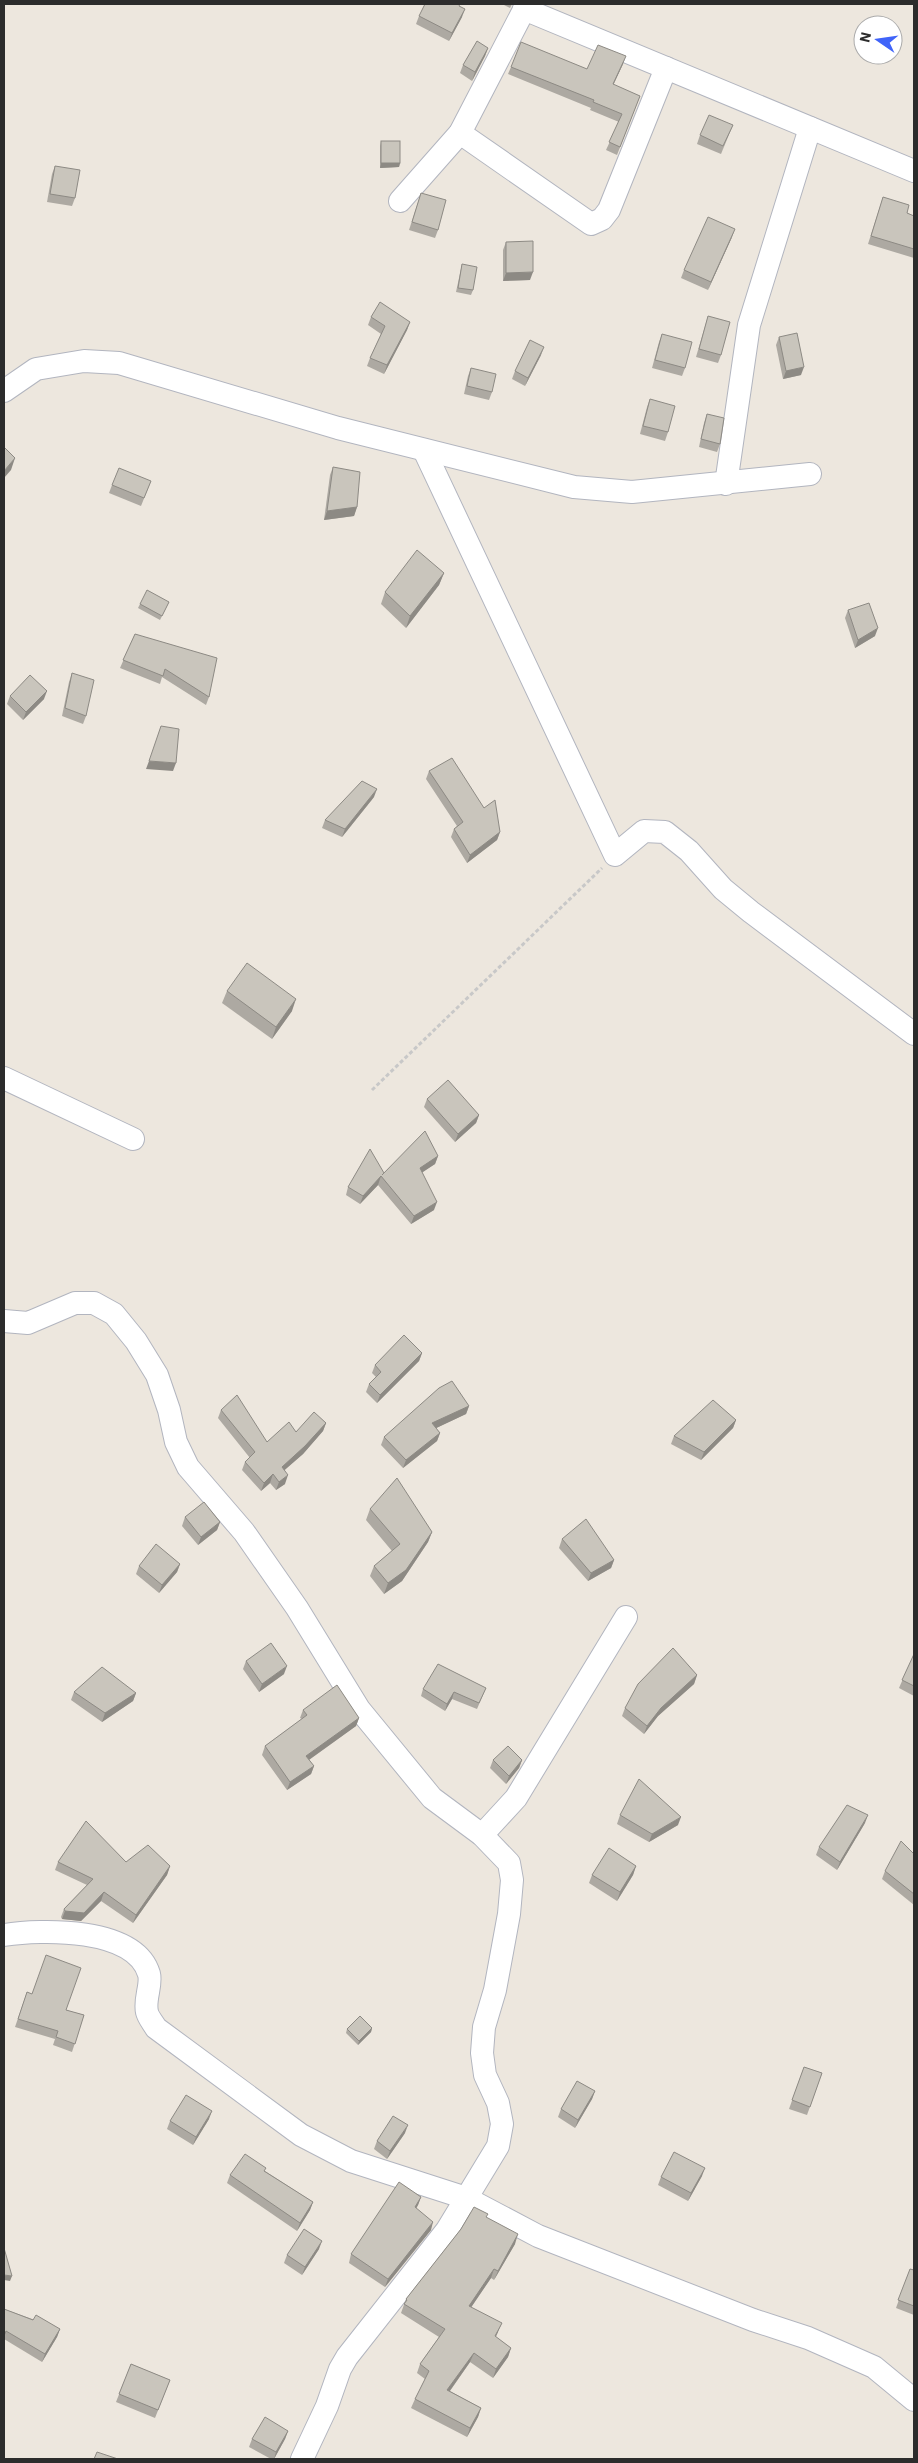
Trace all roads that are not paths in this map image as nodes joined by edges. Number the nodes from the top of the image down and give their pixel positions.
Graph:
1 (525, 6) edge
2 (666, 68) junction
3 (810, 128) junction
4 (460, 133) junction
5 (914, 171) edge
6 (400, 201) dead end
7 (4, 391) edge
8 (424, 450) junction
9 (810, 474) dead end
10 (726, 484) junction
11 (914, 1034) edge
12 (4, 1078) edge
13 (133, 1139) dead end
14 (4, 1321) edge
15 (626, 1617) dead end
16 (482, 1835) junction
17 (4, 1935) edge
18 (466, 2198) junction
19 (914, 2400) edge
20 (302, 2459) edge

1 - 2 street
1 - 4 street
2 - 3 street
2 - 4 street
3 - 5 street
3 - 10 street
4 - 6 street
7 - 8 street
8 - 10 street
8 - 11 street
9 - 10 street
12 - 13 street
14 - 16 street
15 - 16 street
16 - 18 street
17 - 18 street
18 - 19 street
18 - 20 street

